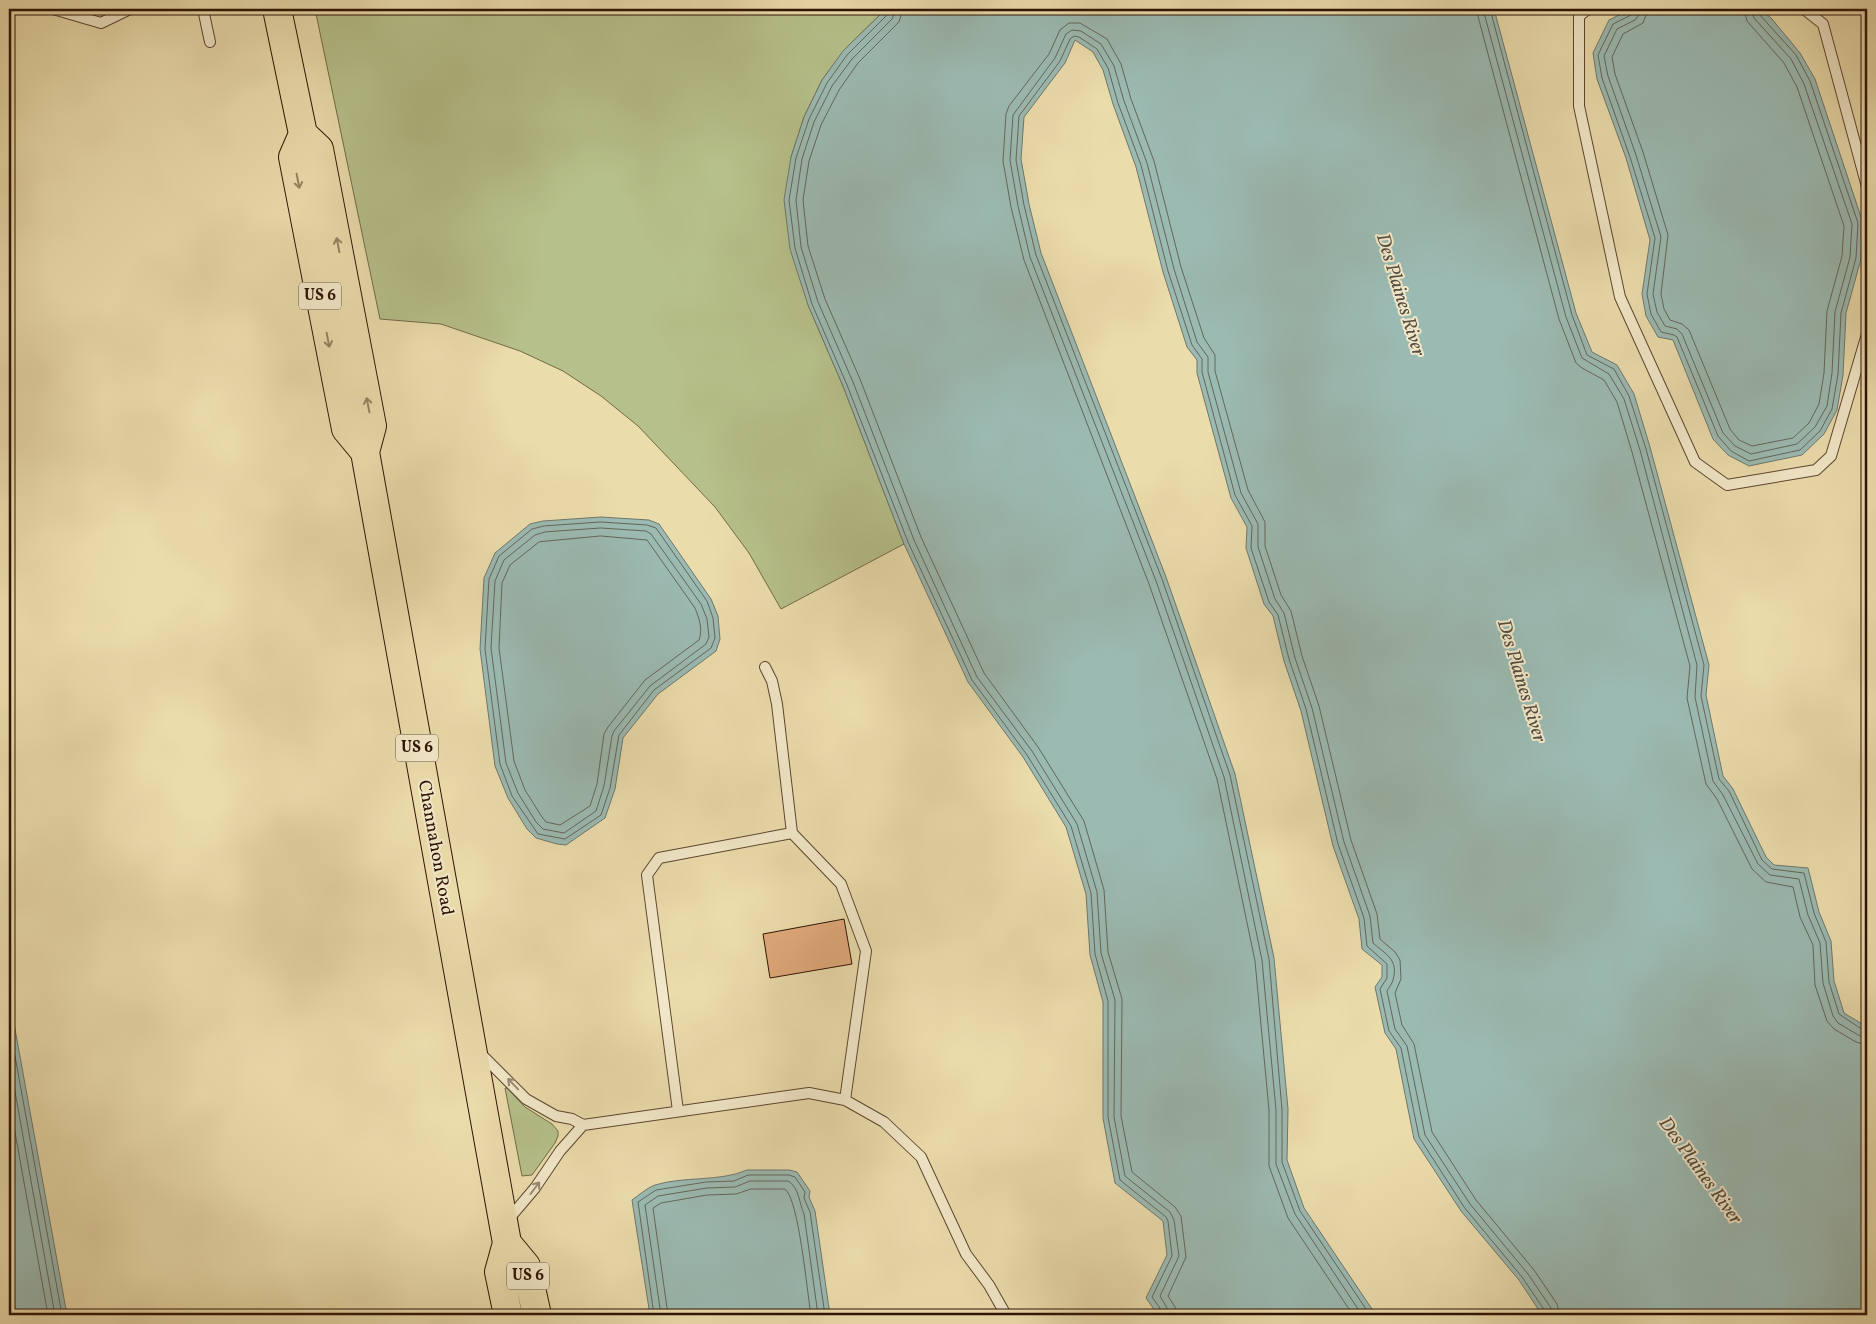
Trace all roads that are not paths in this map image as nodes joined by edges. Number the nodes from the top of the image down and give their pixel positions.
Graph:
1 (53, 9) edge
2 (130, 9) edge
3 (203, 9) edge
4 (277, 9) edge
5 (1588, 9) edge
6 (1804, 9) edge
7 (210, 42) dead end
8 (1867, 187) edge
9 (1867, 334) edge
10 (765, 667) dead end
11 (792, 833) junction
12 (470, 1043) junction
13 (845, 1100) junction
14 (678, 1111) junction
15 (583, 1125) junction
16 (505, 1234) junction
17 (508, 1315) edge
18 (537, 1315) edge
19 (1006, 1315) edge

1 - 2 lane
3 - 7 lane
4 - 12 main road, Channahon Road / US 6
5 - 9 lane
6 - 8 lane
10 - 11 lane
11 - 13 lane
11 - 14 lane
15 -> 12 lane
12 - 16 main road, Channahon Road / US 6
13 - 14 lane
13 - 19 lane
14 - 15 lane
16 -> 15 lane
16 - 17 main road, Channahon Road / US 6
16 - 18 main road, Channahon Road / US 6

